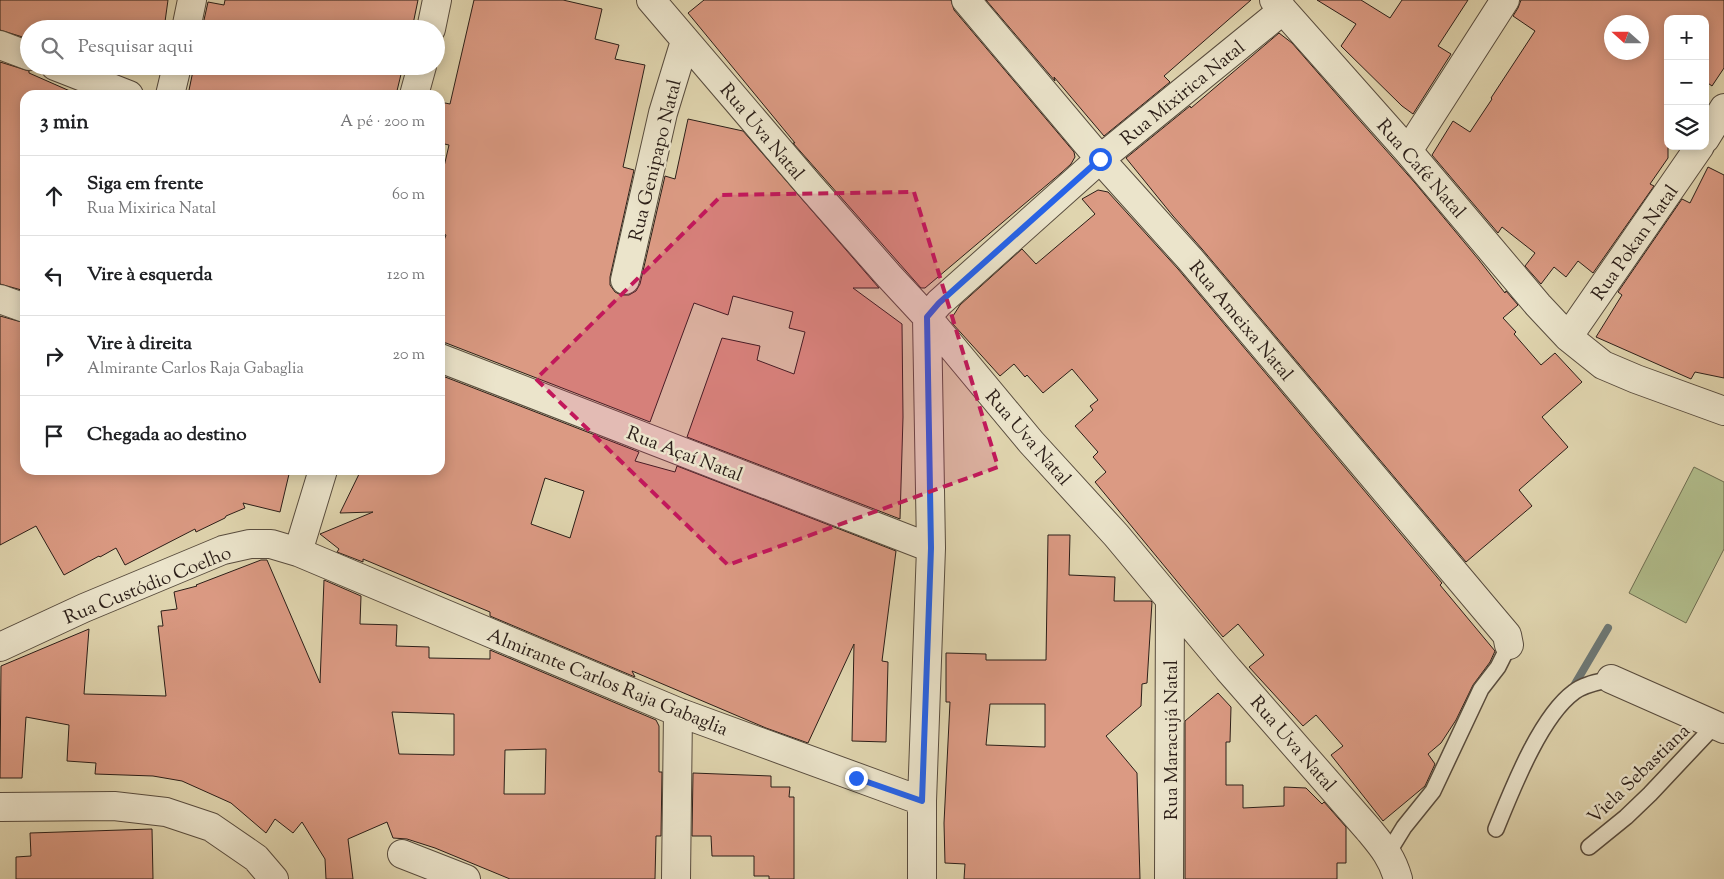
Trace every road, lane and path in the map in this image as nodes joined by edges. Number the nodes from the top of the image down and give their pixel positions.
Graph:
1 (192, 0) edge
2 (437, 0) edge
3 (651, 0) edge
4 (966, 0) edge
5 (1506, 0) edge
6 (1278, 5) edge
7 (188, 20) edge
8 (433, 20) edge
9 (685, 41) junction
10 (0, 44) edge
11 (20, 52) edge
12 (79, 75) edge
13 (175, 75) edge
14 (420, 75) edge
15 (116, 90) edge
16 (171, 90) edge
17 (415, 90) edge
18 (1724, 108) edge
19 (1709, 142) edge
20 (1703, 150) edge
21 (1408, 151) junction
22 (1100, 159) junction
23 (625, 280) dead end
24 (0, 299) edge
25 (20, 306) edge
26 (927, 317) junction
27 (1568, 338) junction
28 (445, 360) edge
29 (1724, 411) edge
30 (321, 475) edge
31 (931, 548) junction
32 (298, 552) junction
33 (1170, 600) junction
34 (1509, 645) joint
35 (0, 647) edge
36 (1610, 679) joint
37 (678, 712) junction
38 (1720, 727) edge
39 (922, 801) junction
40 (0, 807) edge
41 (1496, 829) dead end
42 (1589, 847) dead end
43 (402, 854) dead end
44 (1388, 854) junction
45 (274, 879) edge
46 (466, 879) edge
47 (676, 879) edge
48 (922, 879) edge
49 (1168, 879) edge
50 (1398, 879) edge

1 - 7 street
2 - 8 street
3 - 9 street, Rua Uva Natal
4 - 22 street, Rua Ameixa Natal
5 - 21 street
6 - 21 street, Rua Café Natal
6 - 22 street, Rua Mixirica Natal
9 - 23 street, Rua Genipapo Natal
9 - 26 street, Rua Uva Natal
10 - 11 street
12 - 15 street
13 - 16 street
14 - 17 street
18 - 19 street, Rua Pokan Natal
20 - 27 street, Rua Pokan Natal
21 - 27 street, Rua Café Natal
22 - 26 street, Rua Mixirica Natal
22 - 34 street, Rua Ameixa Natal
24 - 25 street
26 - 31 street
26 - 33 street, Rua Uva Natal
27 - 29 street, Rua Café Natal
28 - 31 street, Rua Açaí Natal
30 - 32 street
31 - 39 street
32 - 35 street, Rua Custódio Coelho
32 - 37 street, Almirante Carlos Raja Gabaglia
33 - 44 street, Rua Uva Natal
33 - 49 street, Rua Maracujá Natal
34 - 44 lane
36 - 38 street
36 - 41 lane
37 - 39 street, Almirante Carlos Raja Gabaglia
37 - 47 street
38 - 42 lane, Viela Sebastiana
39 - 48 street
40 - 45 street
43 - 46 street
44 - 50 street, Rua Uva Natal

